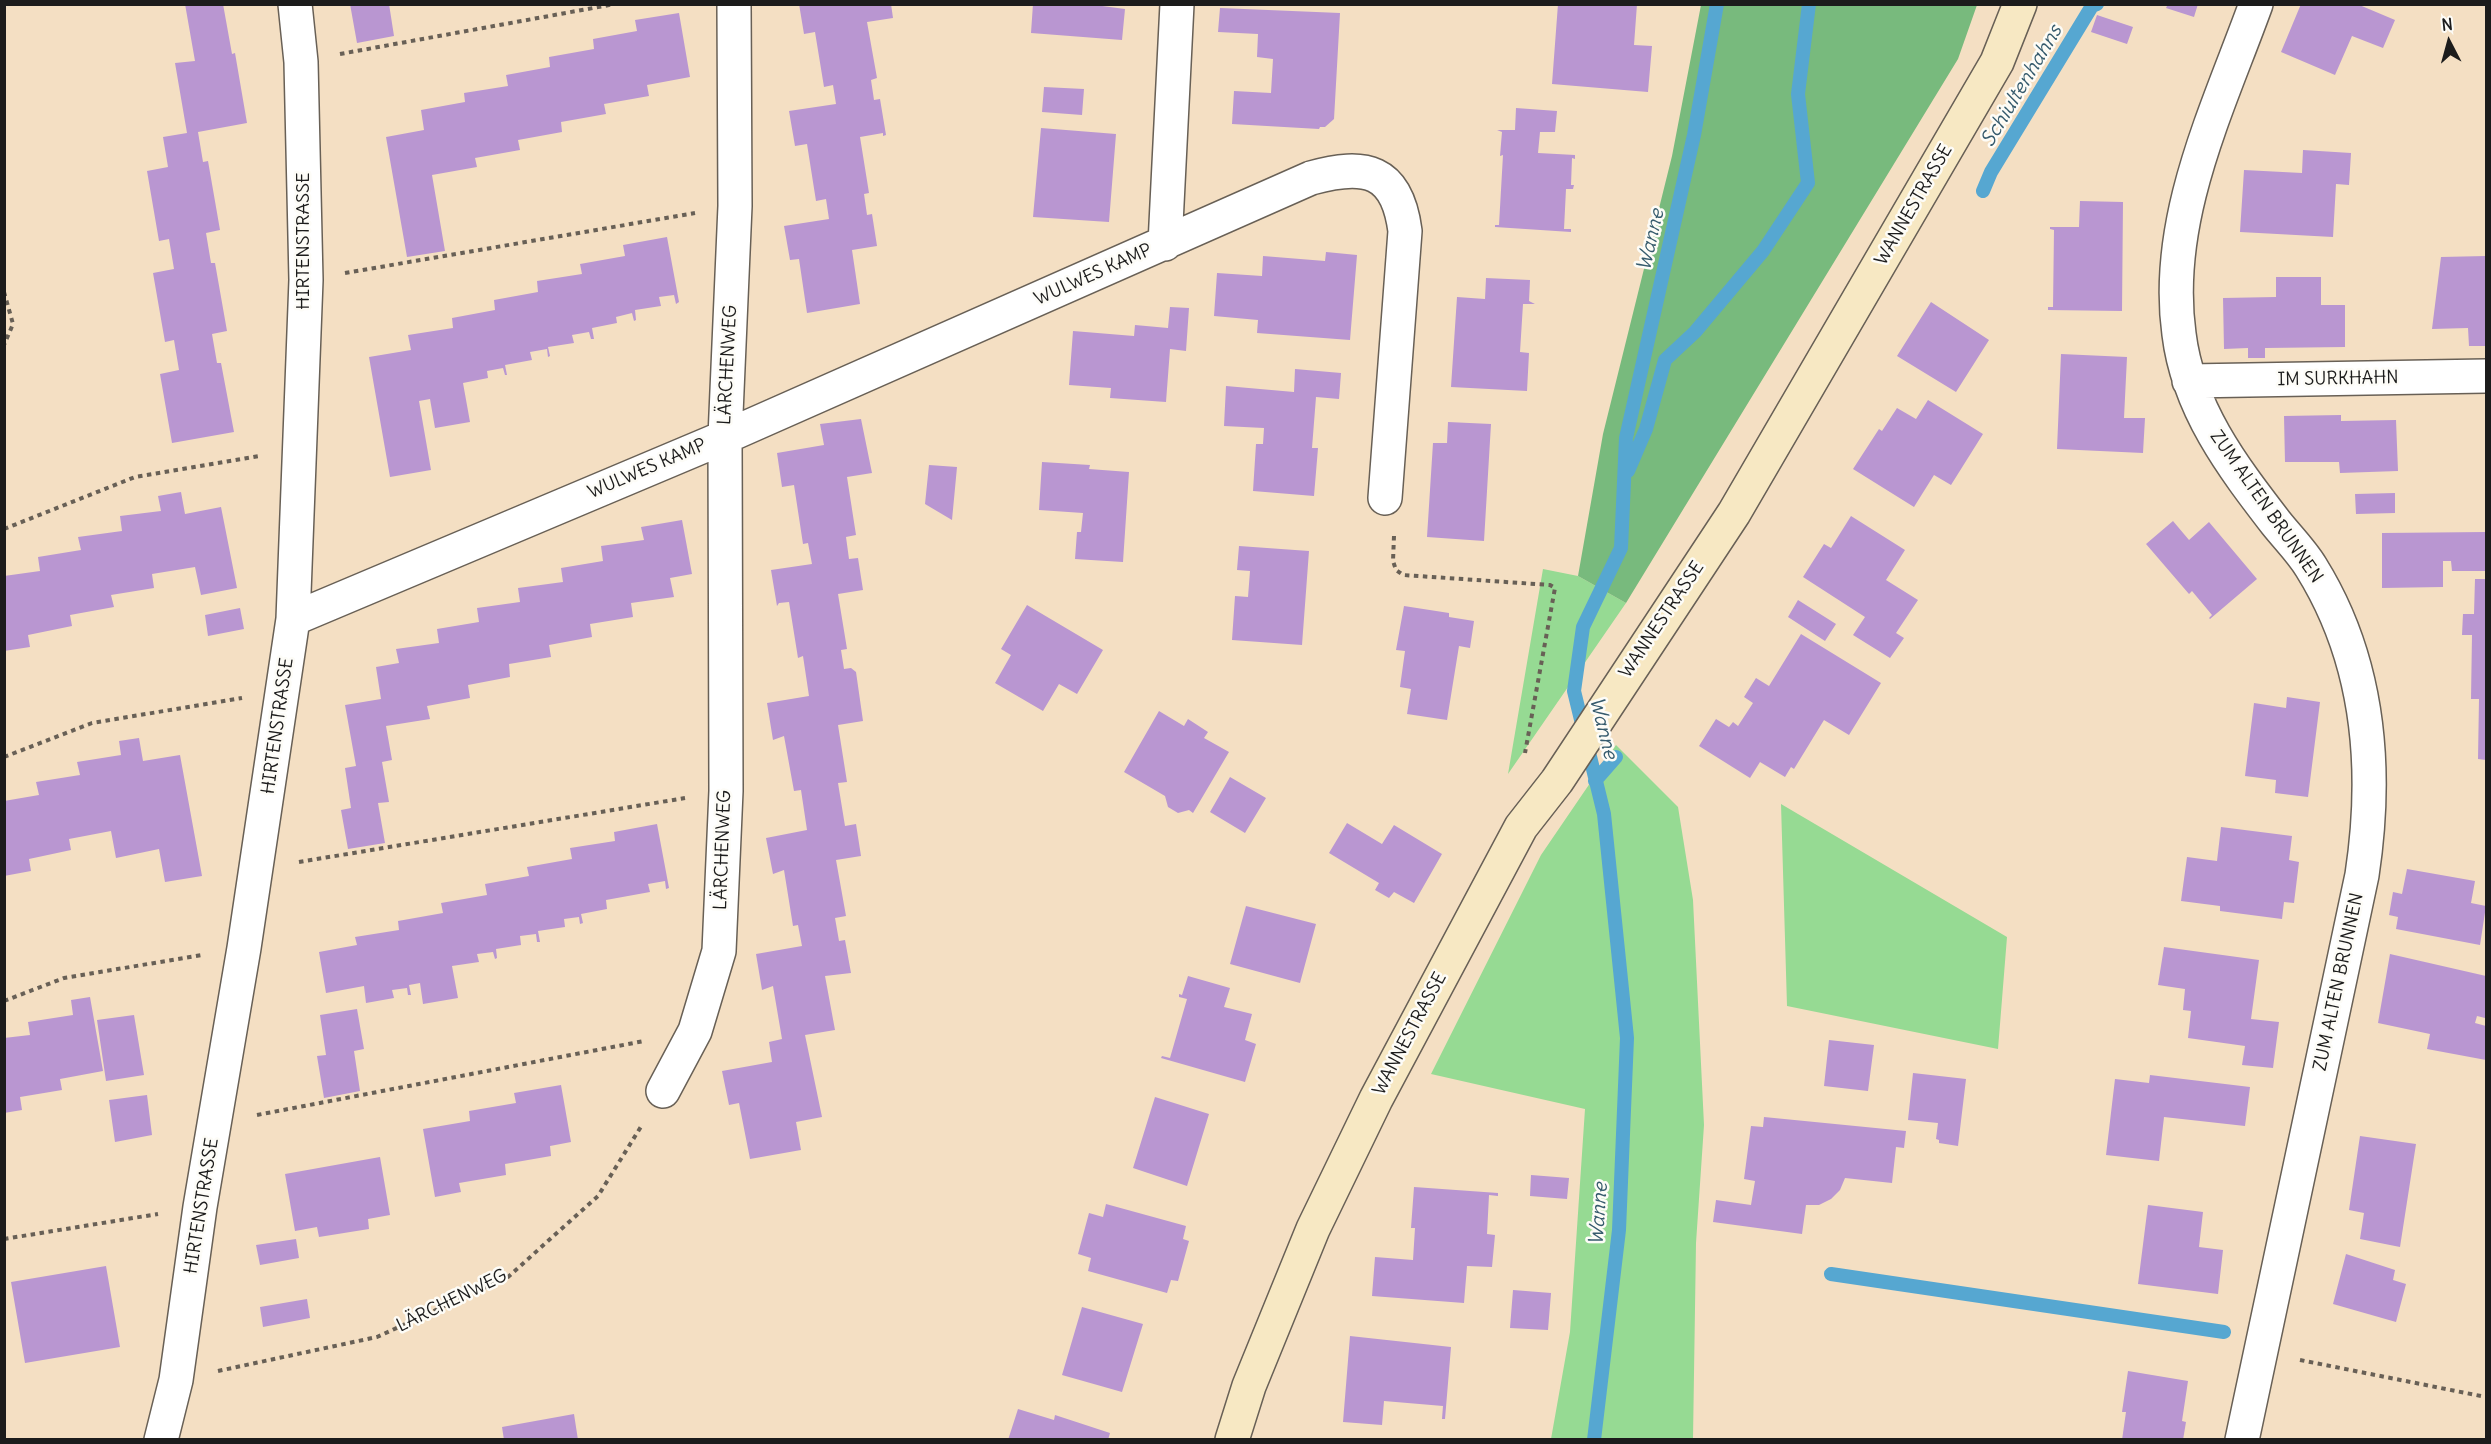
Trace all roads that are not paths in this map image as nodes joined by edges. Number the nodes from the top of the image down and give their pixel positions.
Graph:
1 (295, 4) edge
2 (734, 4) edge
3 (1177, 4) edge
4 (2020, 4) edge
5 (2256, 4) edge
6 (1165, 244) junction
7 (2487, 376) edge
8 (2189, 381) junction
9 (725, 437) junction
10 (1385, 498) road end
11 (293, 619) junction
12 (663, 1091) road end
13 (161, 1440) edge
14 (1232, 1440) edge
15 (2242, 1440) edge

1 - 11 street, HIRTENSTRASSE
2 - 9 street, LÄRCHENWEG
3 - 6 street, WULWES KAMP
4 - 14 street, WANNESTRASSE
5 - 8 street, ZUM ALTEN BRUNNEN
6 - 9 street, WULWES KAMP
6 - 10 street, WULWES KAMP
7 - 8 street, IM SURKHAHN
8 - 15 street, ZUM ALTEN BRUNNEN
9 - 11 street, WULWES KAMP
9 - 12 street, LÄRCHENWEG
11 - 13 street, HIRTENSTRASSE

